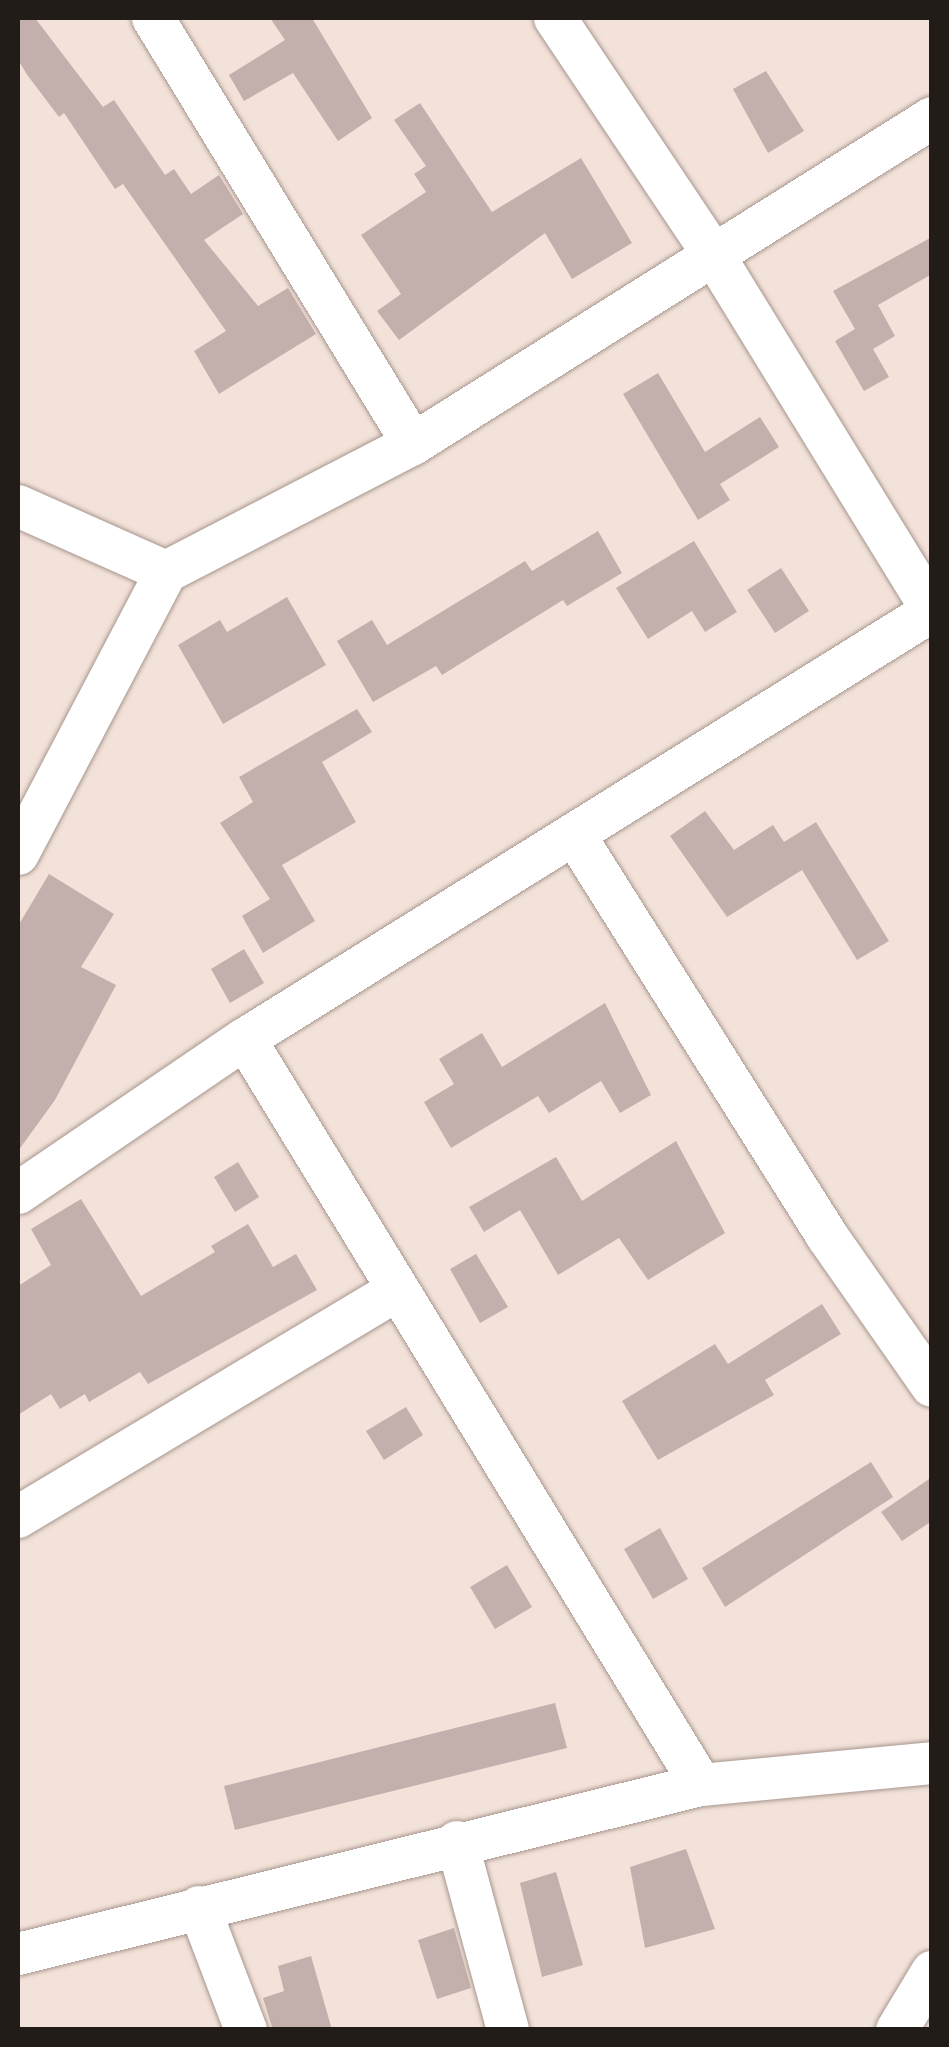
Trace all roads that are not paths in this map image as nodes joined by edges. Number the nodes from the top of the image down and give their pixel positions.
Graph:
1 (153, 18) edge
2 (555, 18) edge
3 (932, 118) edge
4 (714, 254) junction
5 (413, 444) junction
6 (18, 506) edge
7 (166, 572) junction
8 (932, 611) edge
9 (574, 834) junction
10 (18, 854) edge
11 (246, 1039) junction
12 (18, 1193) edge
13 (397, 1290) junction
14 (932, 1386) edge
15 (18, 1517) edge
16 (932, 1762) edge
17 (701, 1785) junction
18 (457, 1842) junction
19 (199, 1907) junction
20 (18, 1954) edge
21 (932, 1972) edge
22 (246, 2030) edge
23 (508, 2030) edge
24 (897, 2030) edge

1 - 5 street
2 - 4 street
3 - 4 street
4 - 5 street
4 - 8 street
5 - 7 street
6 - 7 street
7 - 10 street
8 - 9 street
9 - 11 street
9 - 14 street
11 - 12 street
11 - 13 street
13 - 15 street
13 - 17 street
16 - 17 street
17 - 18 street
18 - 19 street
18 - 23 street
19 - 20 street
19 - 22 street
21 - 24 street

